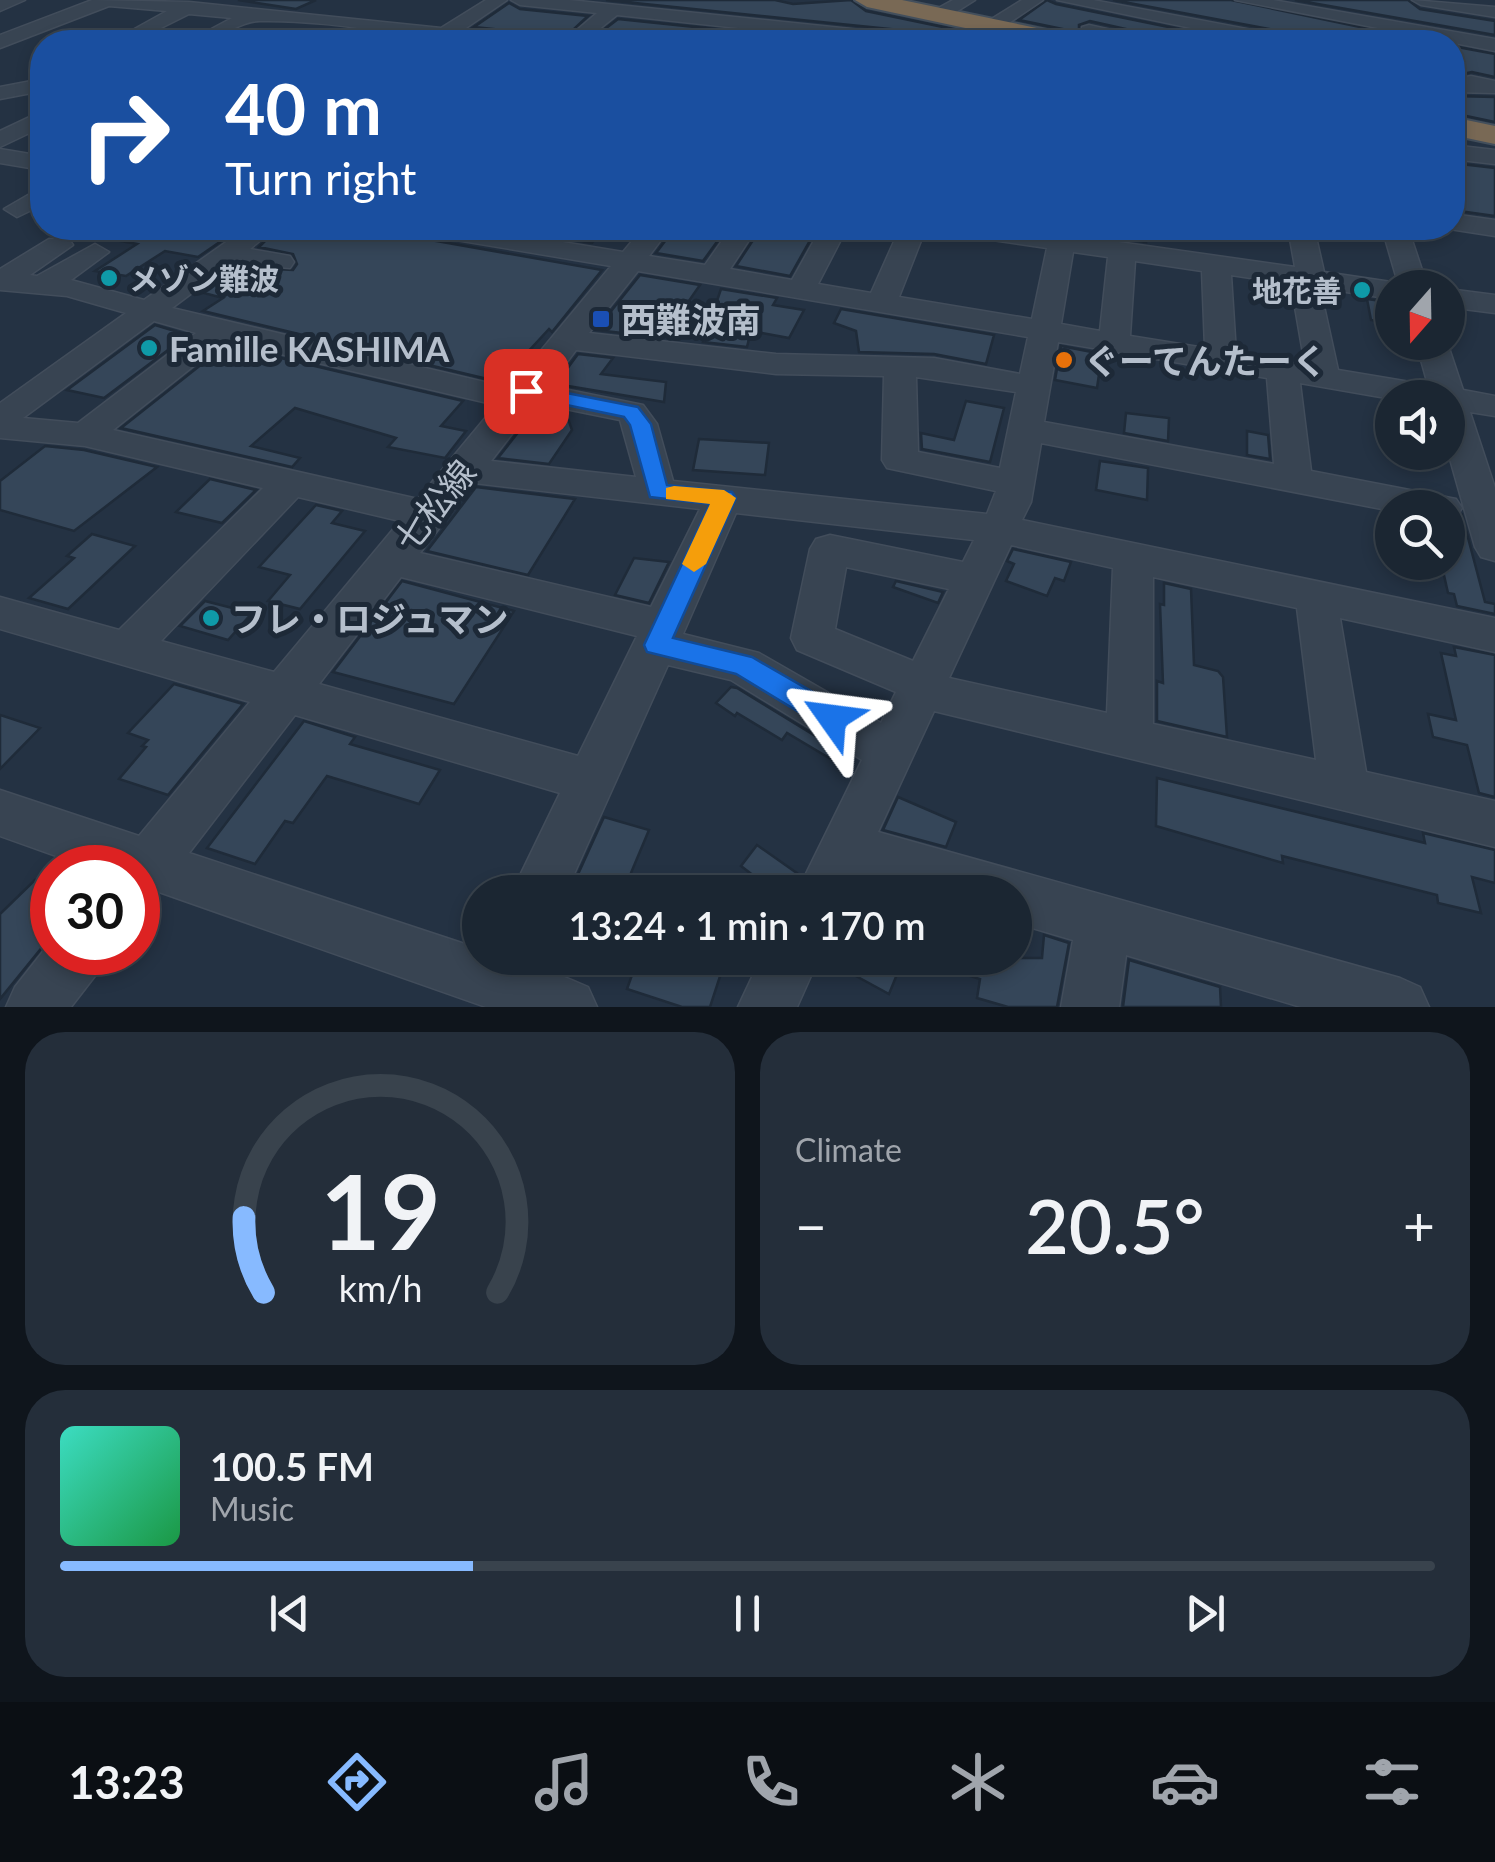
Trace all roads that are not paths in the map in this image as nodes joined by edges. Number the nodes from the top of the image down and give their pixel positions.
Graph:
1 (61, 0) edge
2 (106, 0) edge
3 (498, 0) edge
4 (520, 0) edge
5 (966, 0) edge
6 (1034, 0) edge
7 (1066, 0) edge
8 (1177, 0) edge
9 (551, 2) edge
10 (144, 3) junction
11 (583, 3) edge
12 (1250, 4) edge
13 (1432, 4) edge
14 (860, 5) edge
15 (0, 6) edge
16 (23, 6) edge
17 (1318, 6) edge
18 (189, 7) junction
19 (289, 8) edge
20 (778, 9) dead end
21 (613, 10) junction
22 (259, 12) junction
23 (1495, 12) edge
24 (940, 16) junction
25 (1154, 17) junction
26 (346, 22) junction
27 (1495, 24) edge
28 (752, 25) junction
29 (94, 26) dead end
30 (991, 26) junction
31 (404, 29) joint
32 (36, 30) edge
33 (144, 30) edge
34 (221, 30) edge
35 (265, 30) edge
36 (331, 30) edge
37 (412, 30) edge
38 (451, 30) edge
39 (540, 30) edge
40 (587, 30) edge
41 (744, 30) edge
42 (777, 30) edge
43 (822, 30) edge
44 (975, 30) edge
45 (1023, 30) edge
46 (1138, 30) edge
47 (1222, 30) edge
48 (1374, 30) edge
49 (1419, 30) edge
50 (1465, 42) edge
51 (1495, 45) edge
52 (1495, 87) edge
53 (1465, 88) edge
54 (30, 93) edge
55 (1, 95) edge
56 (30, 124) edge
57 (1465, 129) edge
58 (1495, 135) edge
59 (1465, 138) edge
60 (0, 140) edge
61 (1495, 144) edge
62 (1465, 153) edge
63 (0, 156) edge
64 (1495, 156) edge
65 (30, 161) edge
66 (1465, 224) edge
67 (1495, 228) edge
68 (245, 240) edge
69 (568, 240) edge
70 (647, 240) edge
71 (736, 240) edge
72 (828, 240) edge
73 (909, 240) edge
74 (1062, 240) edge
75 (1085, 240) edge
76 (1199, 240) edge
77 (1302, 240) edge
78 (1399, 240) edge
79 (59, 245) dead end
80 (1122, 250) junction
81 (95, 252) dead end
82 (226, 254) junction
83 (631, 260) junction
84 (280, 262) dead end
85 (1206, 263) junction
86 (1408, 270) edge
87 (713, 274) junction
88 (1307, 278) junction
89 (14, 286) edge
90 (1375, 288) edge
91 (801, 289) junction
92 (1465, 300) edge
93 (882, 302) junction
94 (1495, 304) edge
95 (152, 308) junction
96 (219, 330) junction
97 (1044, 330) junction
98 (566, 340) junction
99 (1114, 342) junction
100 (1221, 360) junction
101 (900, 368) junction
102 (1282, 370) junction
103 (1323, 377) junction
104 (1036, 386) junction
105 (1375, 386) edge
106 (522, 395) junction
107 (1465, 401) edge
108 (1495, 406) edge
109 (0, 419) edge
110 (0, 427) edge
111 (1026, 429) junction
112 (85, 435) junction
113 (1465, 452) edge
114 (463, 470) junction
115 (1294, 479) junction
116 (1016, 483) junction
117 (288, 484) junction
118 (658, 492) junction
119 (1375, 495) edge
120 (724, 498) junction
121 (427, 514) junction
122 (1465, 519) edge
123 (998, 528) junction
124 (1492, 533) edge
125 (1133, 559) junction
126 (390, 560) junction
127 (978, 580) junction
128 (1316, 598) junction
129 (0, 613) edge
130 (1495, 635) edge
131 (661, 636) junction
132 (130, 646) junction
133 (924, 687) junction
134 (286, 691) junction
135 (1130, 738) junction
136 (891, 753) junction
137 (592, 781) junction
138 (1344, 788) junction
139 (0, 813) edge
140 (1495, 824) edge
141 (80, 845) edge
142 (846, 847) junction
143 (160, 849) edge
144 (160, 875) edge
145 (546, 875) edge
146 (832, 875) edge
147 (941, 875) edge
148 (1032, 902) edge
149 (1103, 924) junction
150 (60, 975) edge
151 (783, 975) edge
152 (496, 982) edge
153 (35, 1007) edge
154 (568, 1007) edge
155 (767, 1007) edge
156 (1090, 1007) edge
157 (1400, 1007) edge

1 - 16 street
2 - 10 street
2 - 32 street
3 - 38 street
4 - 9 street
5 - 24 street
6 - 30 street
7 - 25 street
8 - 25 street
9 - 11 street
10 - 18 street
10 - 29 street
11 - 21 street
11 - 39 street
12 - 17 street
13 - 23 street
13 - 27 street
13 - 49 street
14 - 24 highway
14 - 43 street
14 - 44 highway
15 - 16 street
17 - 48 street
18 - 22 street
18 - 33 street
19 - 22 street
19 - 26 street
19 - 35 street
20 - 28 street
21 - 28 street
21 - 40 street
22 - 34 street
24 - 30 highway
25 - 46 street
25 - 47 street
26 - 31 street
26 - 36 street
28 - 41 street
28 - 42 street
30 - 45 highway
31 - 37 street
50 - 51 street
52 - 53 street
54 - 55 street
56 - 60 street
57 - 58 highway
59 - 61 highway
62 - 64 street
63 - 65 street
66 - 67 street
68 - 82 street
69 - 83 street
70 - 83 street, 七松線
71 - 87 street
72 - 91 street
73 - 93 street
74 - 97 street
75 - 80 street
76 - 85 street
77 - 88 street
78 - 86 street
79 - 89 street
80 - 85 street
80 - 99 street
81 - 89 street
82 - 84 street
82 - 95 street
83 - 87 street
83 - 98 street, 七松線
85 - 88 street
85 - 100 street
87 - 91 street
88 - 90 street
88 - 103 street
89 - 95 street
91 - 93 street
92 - 94 street
93 - 97 street
95 - 96 street
95 - 109 street
96 - 106 street
96 - 112 street
97 - 99 street
97 - 104 street
98 - 101 street
98 - 106 street, 七松線
99 - 100 street
100 - 102 street
101 - 104 street
101 - 116 street
102 - 103 street
102 - 115 street
103 - 105 street
104 - 111 street
106 - 114 street, 七松線
106 - 118 street
107 - 108 street
110 - 112 street
111 - 115 street
111 - 116 street
112 - 117 street
113 - 124 street
114 - 118 street
114 - 121 street, 七松線
115 - 119 street
116 - 123 street
117 - 121 street
117 - 132 street
118 - 120 street
120 - 123 street
120 - 131 street
121 - 126 street, 七松線
122 - 124 street
123 - 125 street
123 - 127 street
125 - 128 street
125 - 135 street
126 - 131 street
126 - 134 street, 七松線
127 - 133 street
127 - 133 street
128 - 130 street
128 - 138 street
129 - 132 street
131 - 136 street
131 - 137 street
132 - 134 street
133 - 135 street
133 - 136 street
134 - 137 street
134 - 143 street, 七松線
135 - 138 street
136 - 142 street
137 - 145 street
138 - 140 street
139 - 141 street
142 - 146 street
142 - 147 street
144 - 152 street
148 - 149 street
149 - 156 street
149 - 157 street
150 - 153 street
151 - 155 street
152 - 154 street

